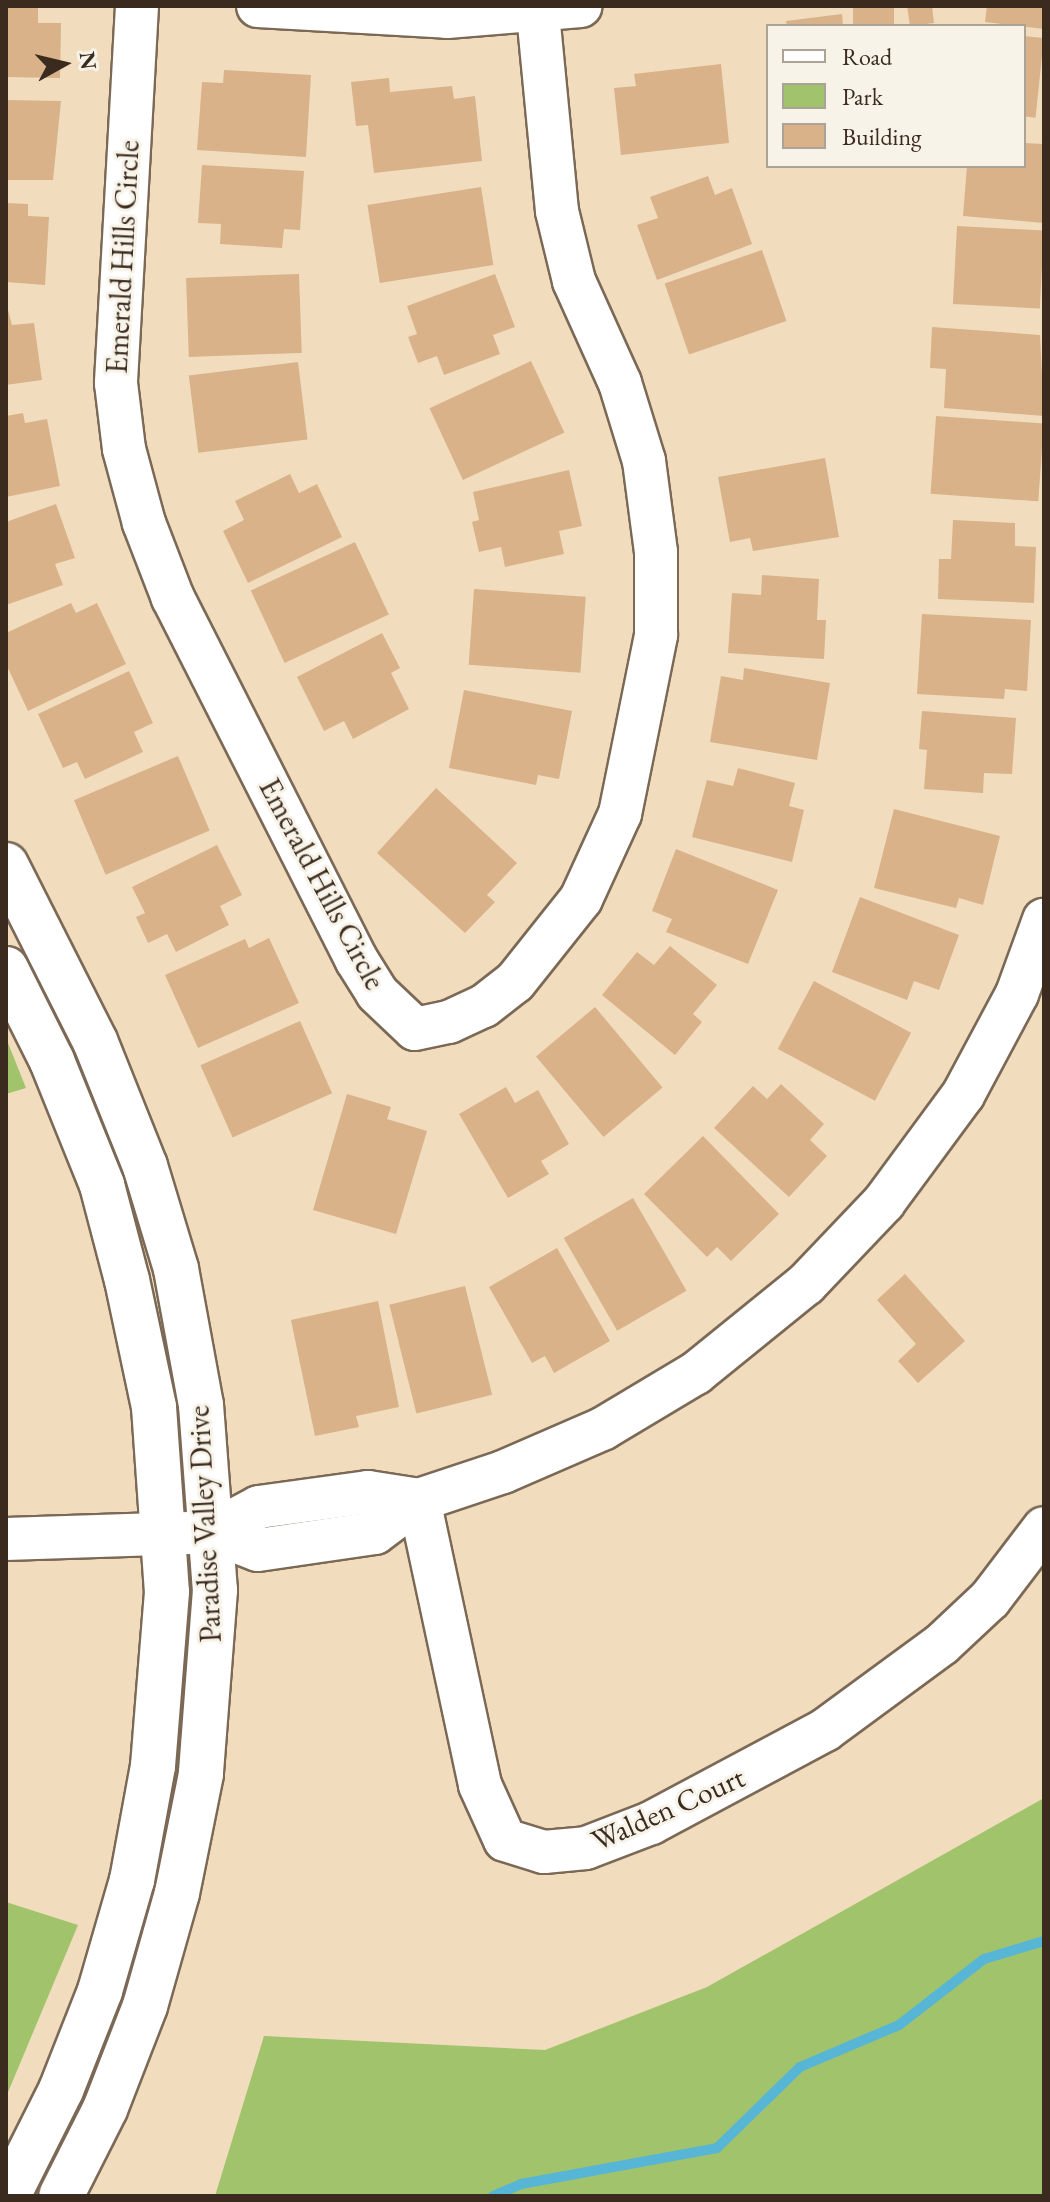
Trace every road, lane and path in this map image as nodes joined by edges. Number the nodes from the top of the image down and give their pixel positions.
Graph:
1 (137, 6) edge
2 (258, 6) edge
3 (581, 6) edge
4 (538, 13) junction
5 (6, 865) edge
6 (1044, 920) edge
7 (6, 969) edge
8 (419, 1500) junction
9 (1044, 1528) edge
10 (212, 1532) junction
11 (165, 1534) junction
12 (6, 1539) edge
13 (8, 2196) edge
14 (61, 2196) edge

1 - 4 street, Emerald Hills Circle
2 - 4 street
3 - 4 street
5 - 10 street, Paradise Valley Drive
6 - 8 street
7 - 11 street, Paradise Valley Drive
8 - 9 street, Walden Court
8 - 10 street
10 - 11 street
10 - 14 street, Paradise Valley Drive
11 - 12 street
11 - 13 street, Paradise Valley Drive

